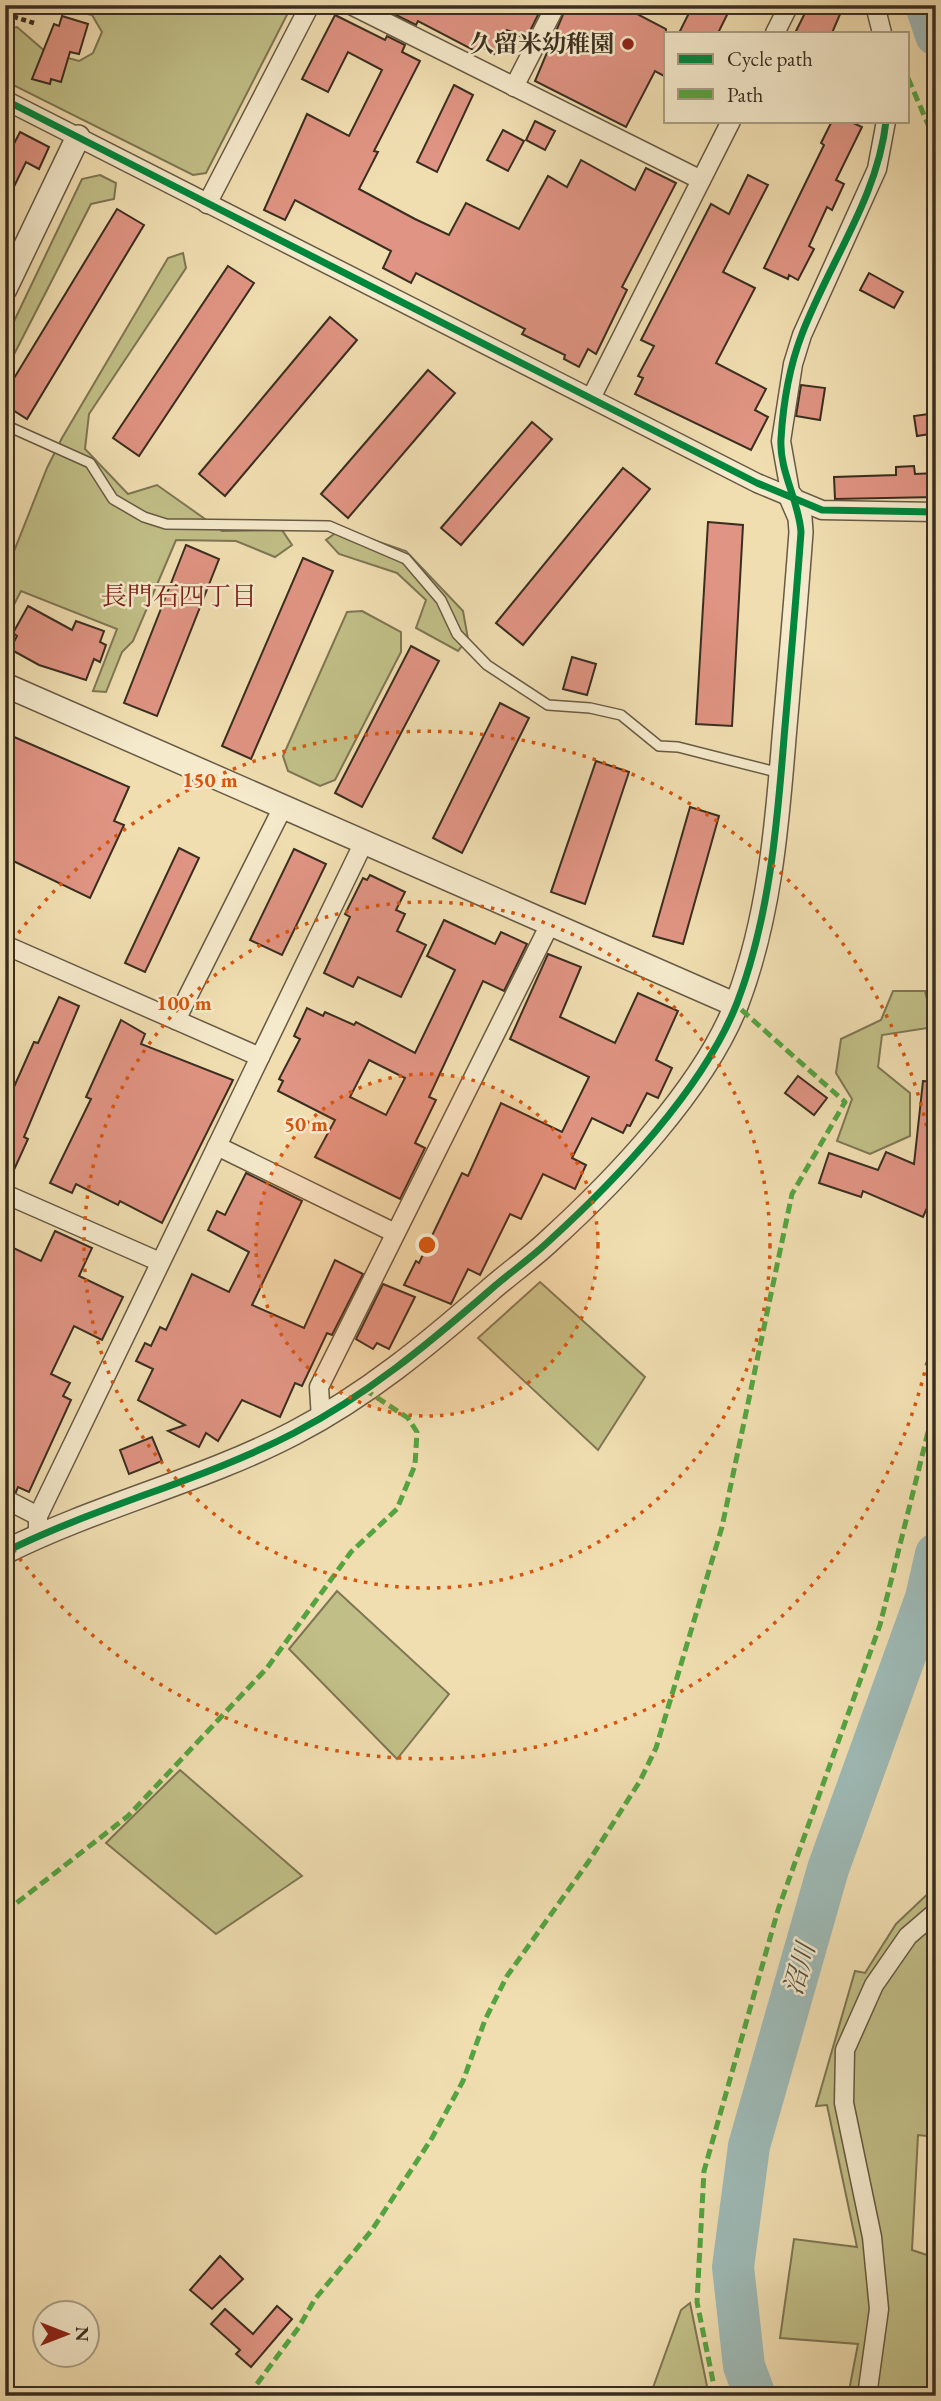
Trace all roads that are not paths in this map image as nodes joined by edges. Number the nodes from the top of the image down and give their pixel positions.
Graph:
1 (310, 5) edge
2 (352, 5) edge
3 (556, 5) edge
4 (789, 5) edge
5 (875, 5) edge
6 (776, 32) edge
7 (883, 32) edge
8 (514, 87) junction
9 (5, 100) edge
10 (730, 122) edge
11 (886, 122) edge
12 (78, 137) junction
13 (701, 180) junction
14 (207, 204) junction
15 (5, 289) edge
16 (591, 398) junction
17 (5, 425) edge
18 (791, 497) junction
19 (936, 512) edge
20 (5, 685) edge
21 (782, 773) junction
22 (282, 807) junction
23 (364, 842) junction
24 (550, 924) junction
25 (5, 945) edge
26 (736, 1006) junction
27 (176, 1020) junction
28 (260, 1057) junction
29 (217, 1146) junction
30 (5, 1194) edge
31 (395, 1233) junction
32 (160, 1262) junction
33 (321, 1419) junction
34 (5, 1499) edge
35 (38, 1526) junction
36 (5, 1552) edge
37 (936, 1912) edge
38 (867, 2396) edge

1 - 14 street
2 - 8 street
3 - 8 street
4 - 6 street
5 - 7 street
8 - 13 street
9 - 12 street
10 - 13 street
11 - 18 street
12 - 14 street
12 - 15 street
13 - 16 street
14 - 16 street
16 - 18 street
17 - 21 lane
18 - 19 street
18 - 21 street
20 - 22 street
21 - 26 street
22 - 23 street
22 - 27 street
23 - 24 street
23 - 28 street
24 - 26 street
24 - 31 street
25 - 27 street
26 - 33 street
27 - 28 street
28 - 29 street
29 - 31 street
29 - 32 street
30 - 32 street
31 - 33 street
32 - 35 street
33 - 35 street
34 - 35 street
35 - 36 street
37 - 38 street

